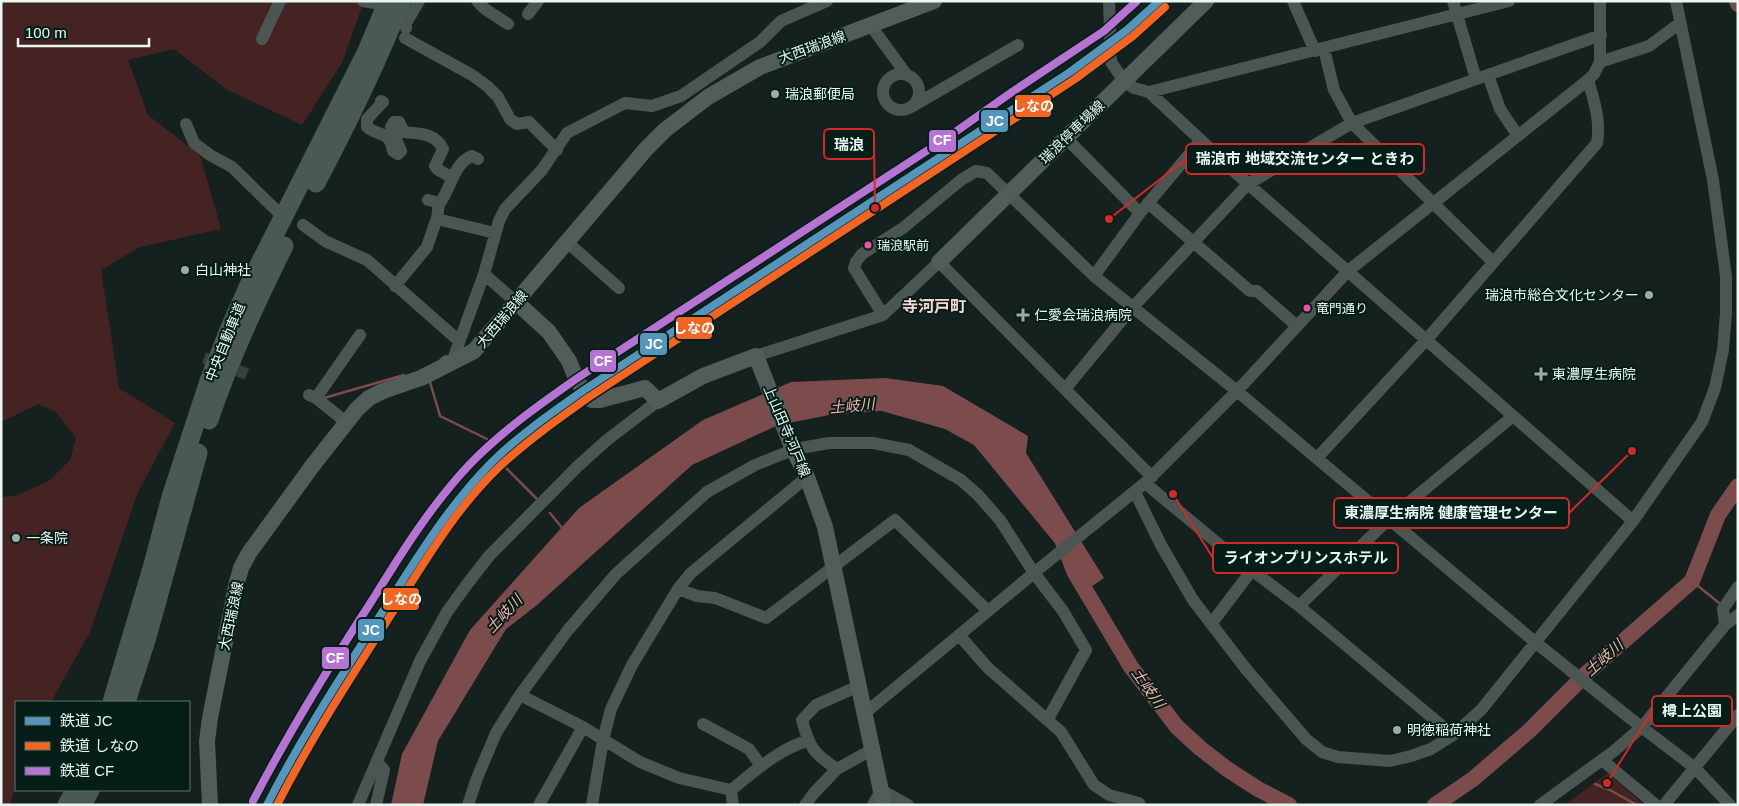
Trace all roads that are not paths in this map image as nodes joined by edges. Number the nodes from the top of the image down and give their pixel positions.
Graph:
1 (280, 1) edge
2 (401, 1) edge
3 (419, 1) edge
4 (477, 1) edge
5 (538, 1) edge
6 (827, 1) edge
7 (934, 1) edge
8 (1110, 1) edge
9 (1206, 1) edge
10 (1293, 1) edge
11 (1454, 1) edge
12 (1508, 1) edge
13 (1600, 1) edge
14 (1676, 1) edge
15 (375, 2) edge
16 (528, 14) dead end
17 (1457, 14) junction
18 (1680, 23) junction
19 (508, 24) dead end
20 (871, 26) junction
21 (1601, 35) junction
22 (262, 39) dead end
23 (1018, 45) dead end
24 (1320, 50) junction
25 (1600, 62) junction
26 (721, 68) junction
27 (906, 74) junction
28 (1482, 77) junction
29 (1588, 80) junction
30 (1124, 81) junction
31 (732, 82) junction
32 (1149, 92) junction
33 (381, 101) dead end
34 (911, 107) junction
35 (1352, 123) junction
36 (186, 124) dead end
37 (1518, 136) junction
38 (1066, 138) junction
39 (1201, 140) junction
40 (556, 150) junction
41 (478, 159) dead end
42 (451, 178) junction
43 (1248, 184) junction
44 (1008, 194) junction
45 (1148, 203) junction
46 (1433, 204) junction
47 (278, 212) dead end
48 (1140, 214) junction
49 (437, 218) junction
50 (303, 225) dead end
51 (495, 233) junction
52 (567, 242) junction
53 (1193, 243) junction
54 (939, 262) junction
55 (1493, 262) junction
56 (1348, 270) junction
57 (484, 274) junction
58 (1094, 276) junction
59 (395, 286) junction
60 (619, 288) dead end
61 (516, 302) junction
62 (1132, 308) junction
63 (884, 315) junction
64 (1297, 326) junction
65 (360, 335) dead end
66 (1427, 339) junction
67 (459, 341) junction
68 (452, 362) junction
69 (758, 364) junction
70 (1065, 389) junction
71 (1237, 391) junction
72 (658, 401) junction
73 (1512, 416) junction
74 (346, 422) junction
75 (793, 448) junction
76 (1316, 458) junction
77 (807, 477) junction
78 (1149, 480) junction
79 (1135, 492) junction
80 (1389, 519) junction
81 (1633, 521) junction
82 (834, 568) junction
83 (1037, 570) junction
84 (1252, 570) junction
85 (1738, 587) edge
86 (678, 588) junction
87 (1299, 606) junction
88 (988, 611) junction
89 (1738, 615) edge
90 (1211, 624) junction
91 (1725, 624) junction
92 (959, 635) junction
93 (1535, 642) junction
94 (859, 686) junction
95 (520, 695) junction
96 (112, 701) edge
97 (126, 701) edge
98 (865, 713) junction
99 (1738, 715) edge
100 (1048, 719) junction
101 (703, 724) dead end
102 (583, 727) junction
103 (1642, 727) junction
104 (1453, 735) junction
105 (603, 740) junction
106 (808, 741) junction
107 (872, 749) junction
108 (1602, 760) junction
109 (377, 762) junction
110 (761, 766) junction
111 (1695, 768) junction
112 (837, 769) junction
113 (730, 790) junction
114 (74, 791) edge
115 (89, 791) edge
116 (880, 800) edge
117 (67, 805) edge
118 (82, 805) edge
119 (210, 805) edge
120 (358, 805) edge
121 (376, 805) edge
122 (468, 805) edge
123 (539, 805) edge
124 (592, 805) edge
125 (733, 805) edge
126 (806, 805) edge
127 (908, 805) edge
128 (1140, 805) edge
129 (1540, 805) edge
130 (1656, 805) edge
131 (1664, 805) edge
132 (1730, 805) edge

1 - 22 street
2 - 97 highway, 中央自動車道
3 - 40 street
4 - 19 street
5 - 16 street
6 - 26 street
7 - 20 main road, 大西瑞浪線
8 - 30 street
9 - 30 main road, 瑞浪停車場線
10 - 24 street
11 - 17 street
12 - 17 street
13 - 21 street
14 - 18 street
15 - 96 highway, 中央自動車道
17 - 24 street
17 - 28 street
18 - 25 street
18 - 81 street
20 - 27 street
20 - 31 main road, 大西瑞浪線
21 - 25 street
21 - 28 street
23 - 34 street
24 - 32 street
24 - 35 street
25 - 29 street
26 - 31 street
26 - 40 street
27 - 34 street
27 - 34 street
28 - 35 street
28 - 37 street
29 - 37 street
29 - 55 street
30 - 32 street
30 - 38 main road, 瑞浪停車場線
31 - 52 main road, 大西瑞浪線
32 - 39 street
33 - 42 street
35 - 43 street
35 - 46 street
36 - 47 street
37 - 46 street
38 - 44 main road, 瑞浪停車場線
38 - 48 street
39 - 43 street
39 - 45 street
40 - 51 street
41 - 42 street
42 - 49 street
43 - 53 street
43 - 56 street
44 - 54 main road, 瑞浪停車場線
44 - 58 street
44 - 63 street
45 - 48 street
45 - 53 street
46 - 55 street
46 - 56 street
48 - 58 street
49 - 51 street
49 - 59 street
50 - 59 street
51 - 57 street
52 - 60 street
52 - 61 main road, 大西瑞浪線
53 - 62 street
53 - 64 street
54 - 63 street
54 - 70 street
55 - 66 street
56 - 64 street
56 - 66 street
57 - 61 street
57 - 67 street
58 - 62 street
59 - 67 street
61 - 68 main road, 大西瑞浪線
61 - 72 main road
62 - 70 street
62 - 71 street
63 - 69 street
64 - 71 street
65 - 74 street
66 - 73 street
66 - 76 street
67 - 68 street
68 - 74 main road, 大西瑞浪線
69 - 72 main road
69 - 75 main road, 上山田寺河戸線
70 - 78 street
71 - 76 street
71 - 78 street
72 - 109 street
73 - 80 street
73 - 81 street
74 - 119 main road, 大西瑞浪線
75 - 77 main road, 上山田寺河戸線
75 - 83 street
75 - 95 street
76 - 80 street
77 - 82 main road, 上山田寺河戸線
77 - 86 street
78 - 79 street
78 - 84 street
79 - 83 street
79 - 90 street
80 - 87 street
80 - 93 street
81 - 93 street
82 - 86 street
82 - 88 street
82 - 94 main road, 上山田寺河戸線
83 - 88 street
83 - 100 street
84 - 87 street
84 - 90 street
85 - 91 street
86 - 105 street
87 - 104 street
88 - 92 street
89 - 91 street
90 - 104 street
91 - 103 street
92 - 98 street
92 - 100 street
93 - 103 street
93 - 104 street
94 - 98 main road, 上山田寺河戸線
94 - 106 street
95 - 102 street
95 - 122 street
98 - 107 main road, 上山田寺河戸線
99 - 111 street
100 - 128 street
101 - 110 street
102 - 105 street
102 - 123 street
103 - 108 street
103 - 111 street
105 - 113 street
105 - 124 street
106 - 110 street
106 - 112 street
107 - 112 street
107 - 116 main road, 上山田寺河戸線
108 - 129 street
108 - 130 street
109 - 120 street
109 - 121 street
110 - 113 street
111 - 131 street
111 - 132 street
112 - 126 street
113 - 125 street
114 - 117 highway
115 - 118 highway
116 - 127 street

